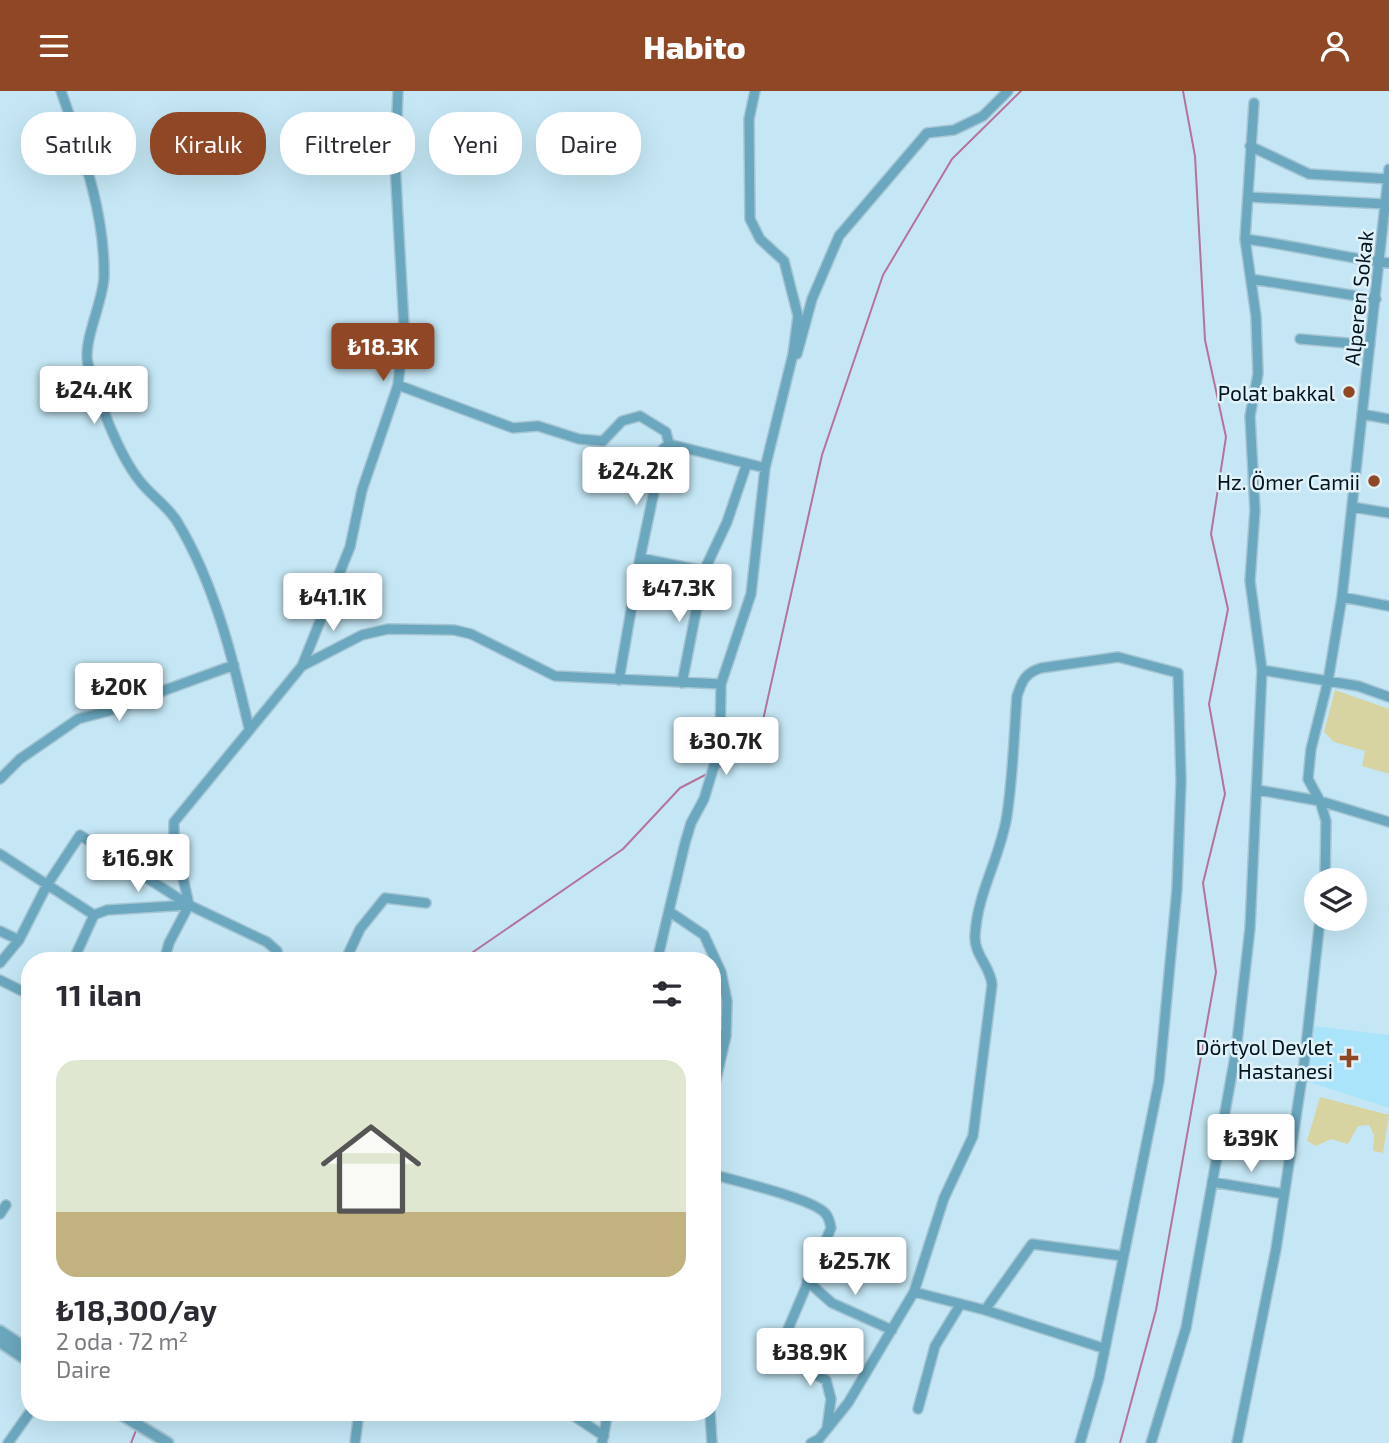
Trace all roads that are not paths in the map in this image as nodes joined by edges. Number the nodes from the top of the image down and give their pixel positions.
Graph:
1 (61, 91) edge
2 (398, 91) edge
3 (755, 91) edge
4 (1008, 91) edge
5 (1254, 103) dead end
6 (1250, 146) junction
7 (1389, 169) edge
8 (1388, 180) edge
9 (1249, 197) junction
10 (1385, 204) junction
11 (1245, 239) junction
12 (1384, 263) edge
13 (1251, 279) junction
14 (1376, 299) junction
15 (1300, 339) dead end
16 (1370, 345) junction
17 (398, 385) junction
18 (782, 393) junction
19 (1362, 414) junction
20 (1389, 419) edge
21 (669, 445) junction
22 (746, 466) junction
23 (765, 468) junction
24 (1352, 507) junction
25 (1389, 513) edge
26 (640, 558) junction
27 (704, 571) junction
28 (1342, 597) junction
29 (1389, 606) edge
30 (234, 664) junction
31 (302, 666) junction
32 (1262, 670) junction
33 (619, 680) junction
34 (1328, 681) junction
35 (682, 683) junction
36 (721, 684) junction
37 (1389, 697) edge
38 (249, 728) junction
39 (0, 779) edge
40 (1258, 790) junction
41 (1320, 801) junction
42 (1389, 822) edge
43 (0, 854) edge
44 (1325, 868) edge
45 (47, 885) junction
46 (426, 903) dead end
47 (189, 905) junction
48 (670, 912) junction
49 (94, 915) junction
50 (0, 931) edge
51 (1319, 931) edge
52 (19, 940) junction
53 (77, 952) edge
54 (166, 952) edge
55 (277, 952) edge
56 (349, 952) edge
57 (659, 952) edge
58 (713, 952) edge
59 (0, 963) edge
60 (0, 980) edge
61 (721, 980) edge
62 (21, 990) edge
63 (721, 1035) edge
64 (726, 1036) junction
65 (721, 1058) edge
66 (721, 1177) edge
67 (1212, 1182) junction
68 (1284, 1194) junction
69 (6, 1205) dead end
70 (0, 1213) edge
71 (1123, 1256) junction
72 (807, 1281) junction
73 (914, 1292) junction
74 (960, 1305) junction
75 (985, 1310) junction
76 (892, 1330) junction
77 (0, 1331) edge
78 (0, 1342) edge
79 (21, 1345) edge
80 (1103, 1348) junction
81 (21, 1356) edge
82 (918, 1409) dead end
83 (24, 1421) edge
84 (131, 1421) edge
85 (358, 1421) edge
86 (580, 1421) edge
87 (606, 1421) edge
88 (711, 1421) edge
89 (827, 1429) junction
90 (603, 1439) edge
91 (161, 1440) edge
92 (819, 1442) edge
93 (8, 1443) edge
94 (355, 1443) edge
95 (712, 1443) edge
96 (1080, 1443) edge
97 (1151, 1443) edge
98 (1237, 1443) edge

1 - 30 street
2 - 17 street
3 - 18 street
4 - 18 street
5 - 6 street
6 - 8 street
6 - 9 street
7 - 8 street, Alperen Sokak
8 - 10 street, Alperen Sokak
9 - 10 street
9 - 11 street
10 - 12 street, Alperen Sokak
11 - 12 street
11 - 13 street
12 - 14 street, Alperen Sokak
13 - 14 street
13 - 32 street
14 - 16 street, Alperen Sokak
15 - 16 street
16 - 19 street, Alperen Sokak
17 - 21 street
17 - 31 street
18 - 23 street
19 - 20 street
19 - 24 street, Alperen Sokak
21 - 22 street
21 - 26 street
22 - 23 street
22 - 27 street
23 - 36 street
24 - 25 street
24 - 28 street, Alperen Sokak
26 - 27 street
26 - 33 street
27 - 35 street
28 - 29 street
28 - 34 street, Alperen Sokak
30 - 38 street
30 - 39 street
31 - 33 street
31 - 38 street
32 - 34 street
32 - 40 street
33 - 35 street
34 - 37 street
34 - 41 street, Alperen Sokak
35 - 36 street
36 - 48 street
38 - 47 street
40 - 41 street
40 - 67 street
41 - 42 street
41 - 44 street, Alperen Sokak
43 - 45 street
45 - 47 street
45 - 49 street
45 - 52 street
46 - 56 street
47 - 49 street
47 - 54 street
47 - 55 street
48 - 57 street
48 - 58 street
49 - 53 street
50 - 52 street
51 - 68 street
52 - 59 street
60 - 62 street
61 - 64 street
63 - 64 street
64 - 65 street
66 - 72 street
67 - 68 street
67 - 97 street
68 - 98 street
69 - 70 street
71 - 73 street
71 - 75 street
71 - 80 street
72 - 76 street
72 - 89 street
73 - 74 street
73 - 76 street
74 - 75 street
74 - 82 street
75 - 80 street
76 - 89 street
77 - 79 street
78 - 81 street
80 - 96 street
83 - 93 street
84 - 91 street
85 - 94 street
86 - 90 street
87 - 90 street
88 - 95 street
89 - 92 street

